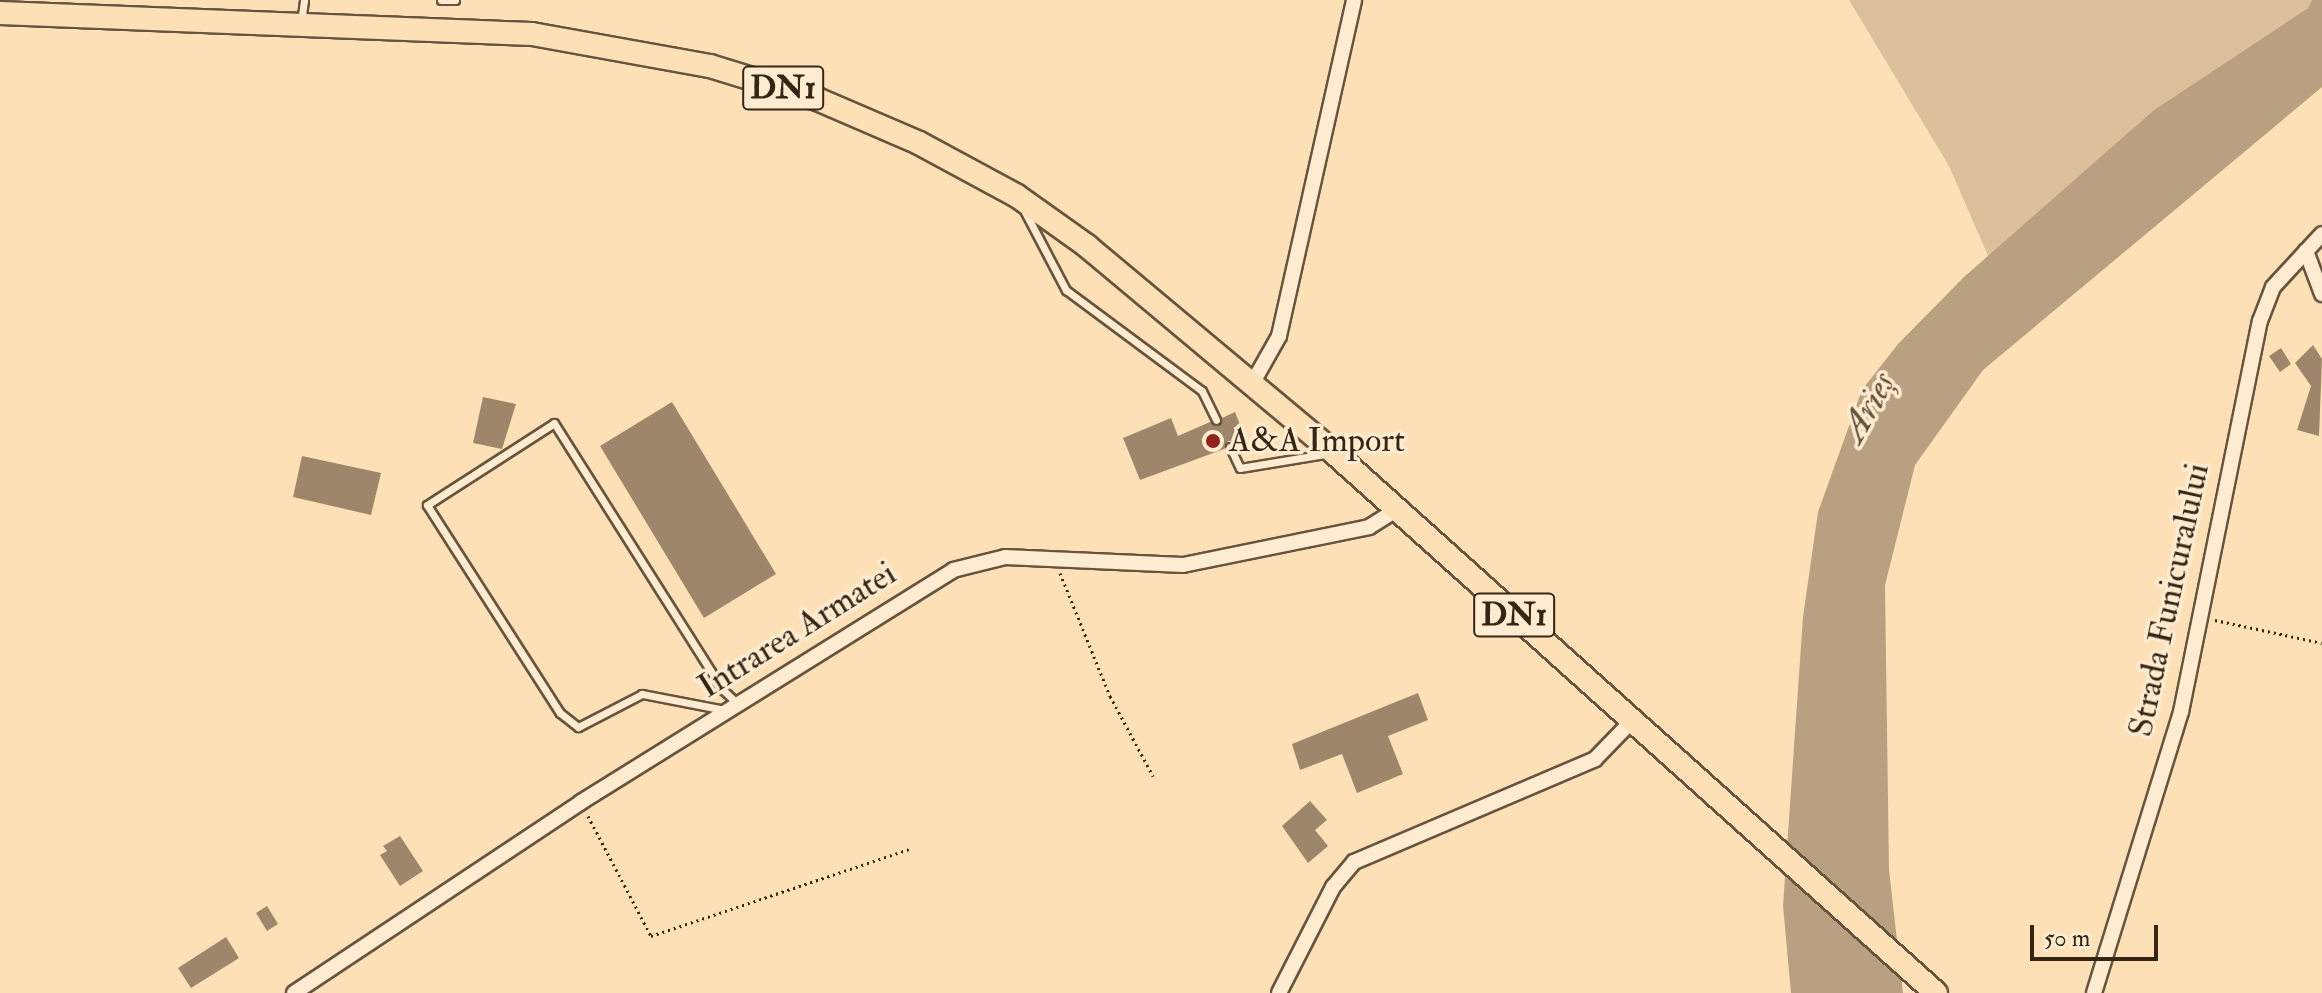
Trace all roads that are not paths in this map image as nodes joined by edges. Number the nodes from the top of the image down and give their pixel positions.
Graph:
1 (441, 0) edge
2 (455, 0) edge
3 (1354, 0) edge
4 (302, 11) edge
5 (0, 13) edge
6 (1017, 196) junction
7 (2322, 234) edge
8 (2306, 251) junction
9 (2322, 294) edge
10 (1252, 384) junction
11 (1216, 420) dead end
12 (1230, 447) dead end
13 (1333, 452) junction
14 (1396, 510) junction
15 (732, 707) junction
16 (1632, 721) junction
17 (294, 993) edge
18 (1279, 993) edge
19 (1936, 993) edge
20 (2094, 993) edge

1 - 2 lane
3 - 10 street
4 - 5 main road, DN1
4 - 6 main road, DN1
6 - 10 main road, DN1
6 - 11 lane
7 - 8 street, Strada Funicuralului
8 - 9 street
8 - 20 street, Strada Funicuralului
10 - 13 main road, DN1
12 - 13 lane
13 - 14 main road, DN1
14 - 15 street, Intrarea Armatei
14 - 16 main road, DN1
15 - 15 lane
15 - 17 street, Intrarea Armatei
16 - 18 street
16 - 19 main road, DN1

